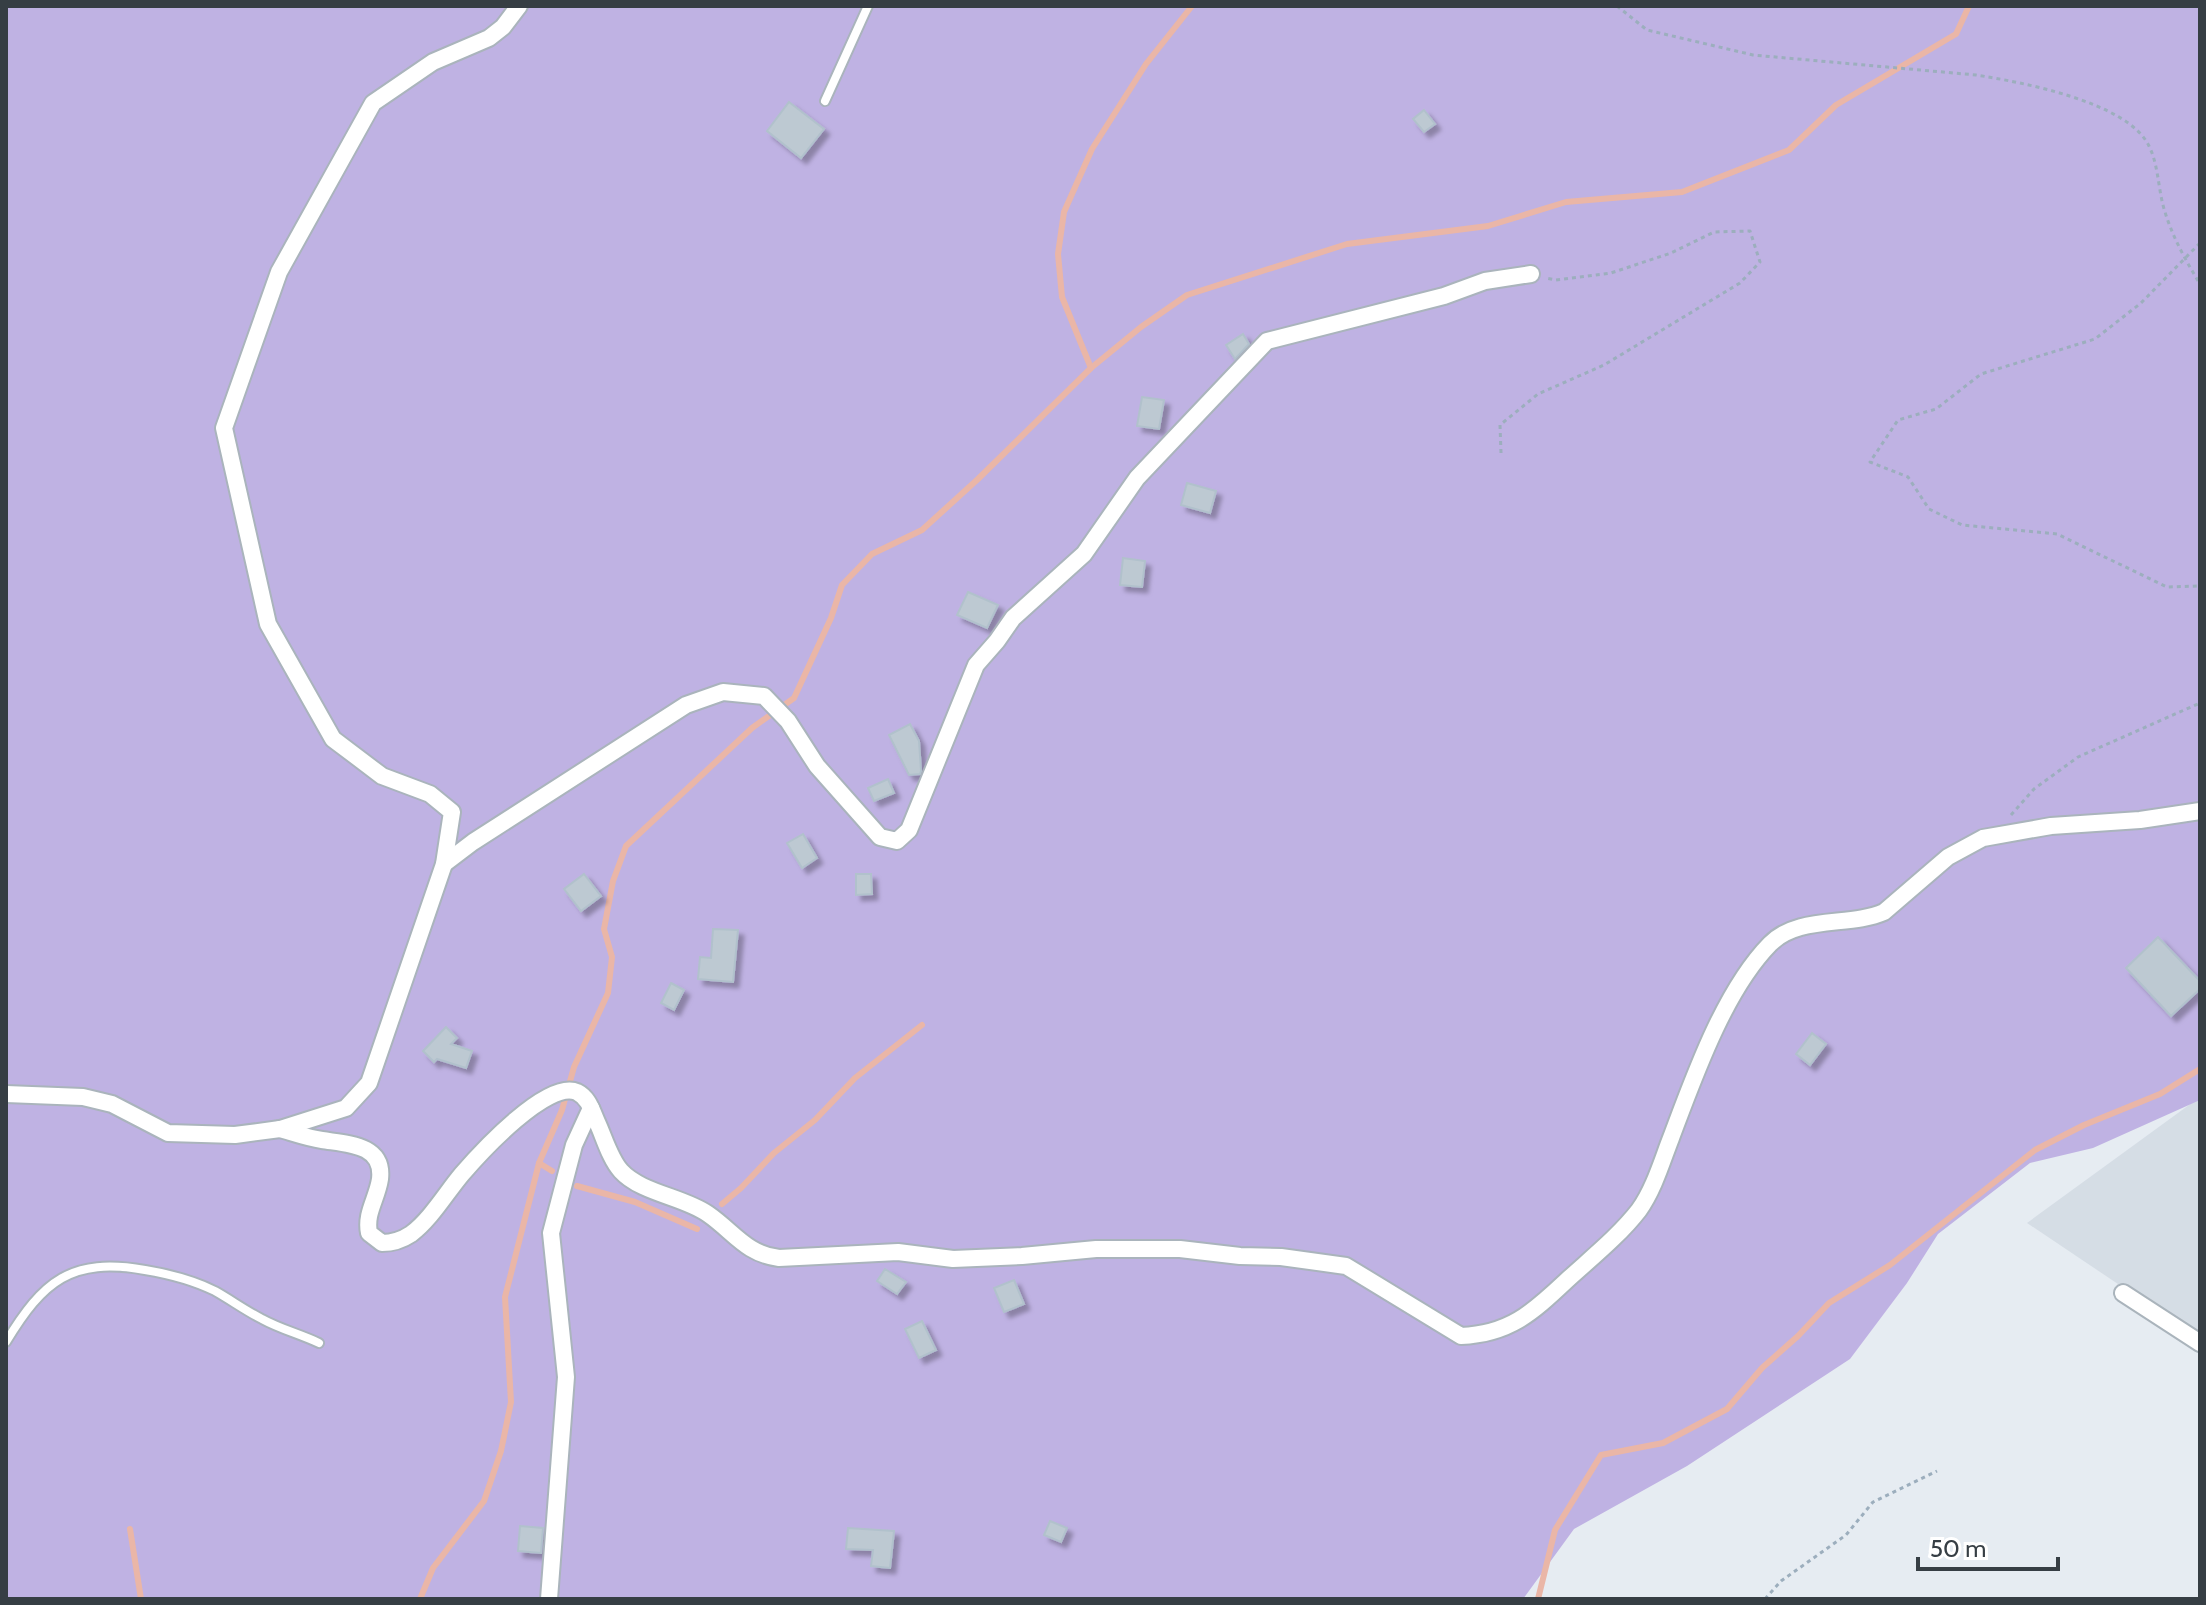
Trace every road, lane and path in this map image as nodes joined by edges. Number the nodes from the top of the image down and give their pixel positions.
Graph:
1 (519, 6) edge
2 (868, 6) edge
3 (1617, 6) edge
4 (825, 101) dead end
5 (2200, 243) edge
6 (2184, 258) junction
7 (1531, 274) joint
8 (2200, 284) edge
9 (1501, 453) dead end
10 (2200, 586) edge
11 (2200, 703) edge
12 (2200, 811) edge
13 (1998, 835) junction
14 (444, 864) junction
15 (6, 1094) edge
16 (591, 1108) junction
17 (280, 1129) junction
18 (2123, 1293) dead end
19 (6, 1342) edge
20 (319, 1343) dead end
21 (2200, 1343) edge
22 (1937, 1471) dead end
23 (549, 1599) edge
24 (1765, 1599) edge

1 - 14 street
2 - 4 lane
3 - 6 path
5 - 6 path
6 - 8 path
6 - 10 path
7 - 9 path
7 - 14 street
11 - 13 path
12 - 13 street
13 - 16 street
14 - 17 street
15 - 17 street
16 - 17 street
16 - 23 street
18 - 21 street
19 - 20 lane
22 - 24 path

